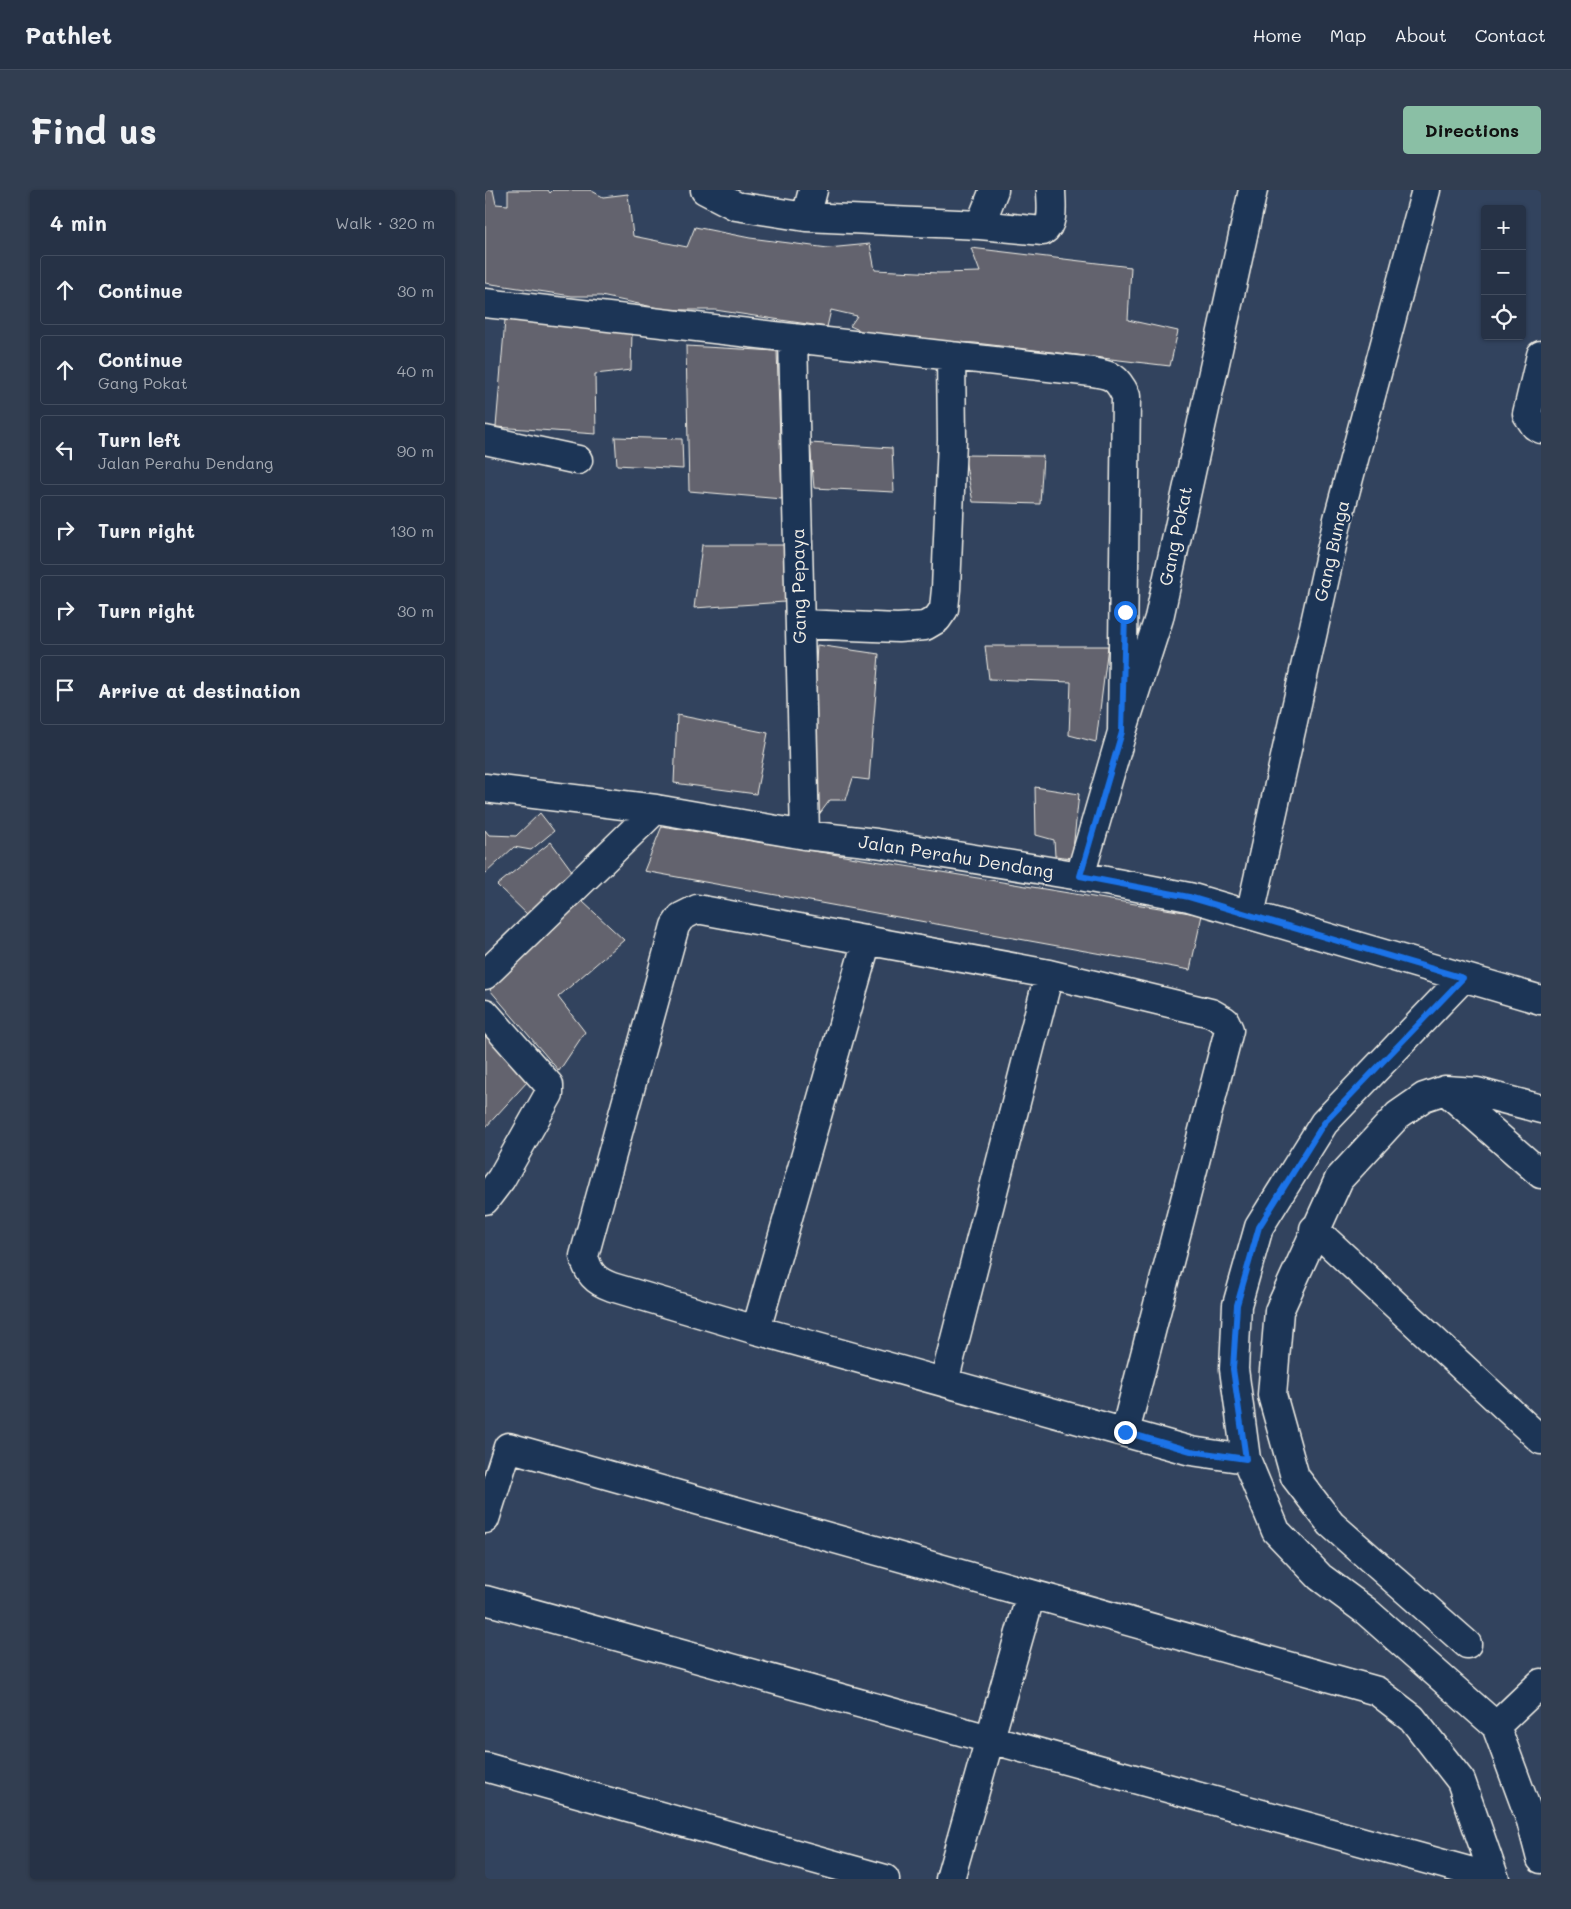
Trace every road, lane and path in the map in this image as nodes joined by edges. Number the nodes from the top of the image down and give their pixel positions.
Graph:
1 (705, 190) edge
2 (813, 190) edge
3 (994, 190) edge
4 (1051, 190) edge
5 (1253, 190) edge
6 (1426, 190) edge
7 (806, 217) junction
8 (980, 225) junction
9 (485, 303) edge
10 (793, 338) junction
11 (1541, 355) edge
12 (951, 356) junction
13 (1541, 429) edge
14 (485, 440) edge
15 (578, 460) dead end
16 (1125, 612) junction
17 (1159, 618) junction
18 (801, 624) junction
19 (1122, 732) junction
20 (485, 788) edge
21 (656, 809) junction
22 (805, 835) junction
23 (1080, 876) junction
24 (1250, 915) junction
25 (867, 940) junction
26 (1049, 974) junction
27 (485, 975) edge
28 (1463, 978) junction
29 (1541, 1000) edge
30 (485, 1013) edge
31 (1445, 1090) junction
32 (1541, 1109) edge
33 (1541, 1174) edge
34 (485, 1200) edge
35 (1315, 1229) junction
36 (756, 1330) junction
37 (944, 1382) junction
38 (1125, 1432) junction
39 (1541, 1440) edge
40 (1246, 1459) junction
41 (485, 1519) edge
42 (1031, 1594) junction
43 (485, 1600) edge
44 (1467, 1644) dead end
45 (1541, 1683) edge
46 (1497, 1726) junction
47 (990, 1739) junction
48 (485, 1768) edge
49 (1541, 1859) edge
50 (1495, 1878) edge
51 (885, 1879) edge
52 (950, 1879) edge

1 - 7 street
2 - 7 street
3 - 8 street
4 - 8 street
5 - 17 street, Gang Pokat
6 - 24 street, Gang Bunga
7 - 8 street
9 - 10 street
10 - 12 street
10 - 18 street, Gang Pepaya
11 - 13 street
12 - 16 street
12 - 18 street
14 - 15 street
16 - 17 street
16 - 19 street
17 - 19 street, Gang Pokat
18 - 22 street, Gang Pepaya
19 - 23 street, Gang Pokat
20 - 21 street, Jalan Perahu Dendang
21 - 22 street, Jalan Perahu Dendang
21 - 27 street
22 - 23 street, Jalan Perahu Dendang
23 - 24 street, Jalan Perahu Dendang
24 - 28 street, Jalan Perahu Dendang
25 - 26 street
25 - 36 street
25 - 36 street
26 - 37 street
26 - 38 street
28 - 29 street, Jalan Perahu Dendang
28 - 40 street
30 - 34 street
31 - 32 street
31 - 33 street
31 - 35 street
35 - 39 street
35 - 44 street
36 - 37 street
37 - 38 street
38 - 40 street
40 - 46 street
41 - 42 street
42 - 47 street
42 - 50 street
43 - 47 street
45 - 46 street
46 - 49 street
47 - 50 street
47 - 52 street
48 - 51 street

